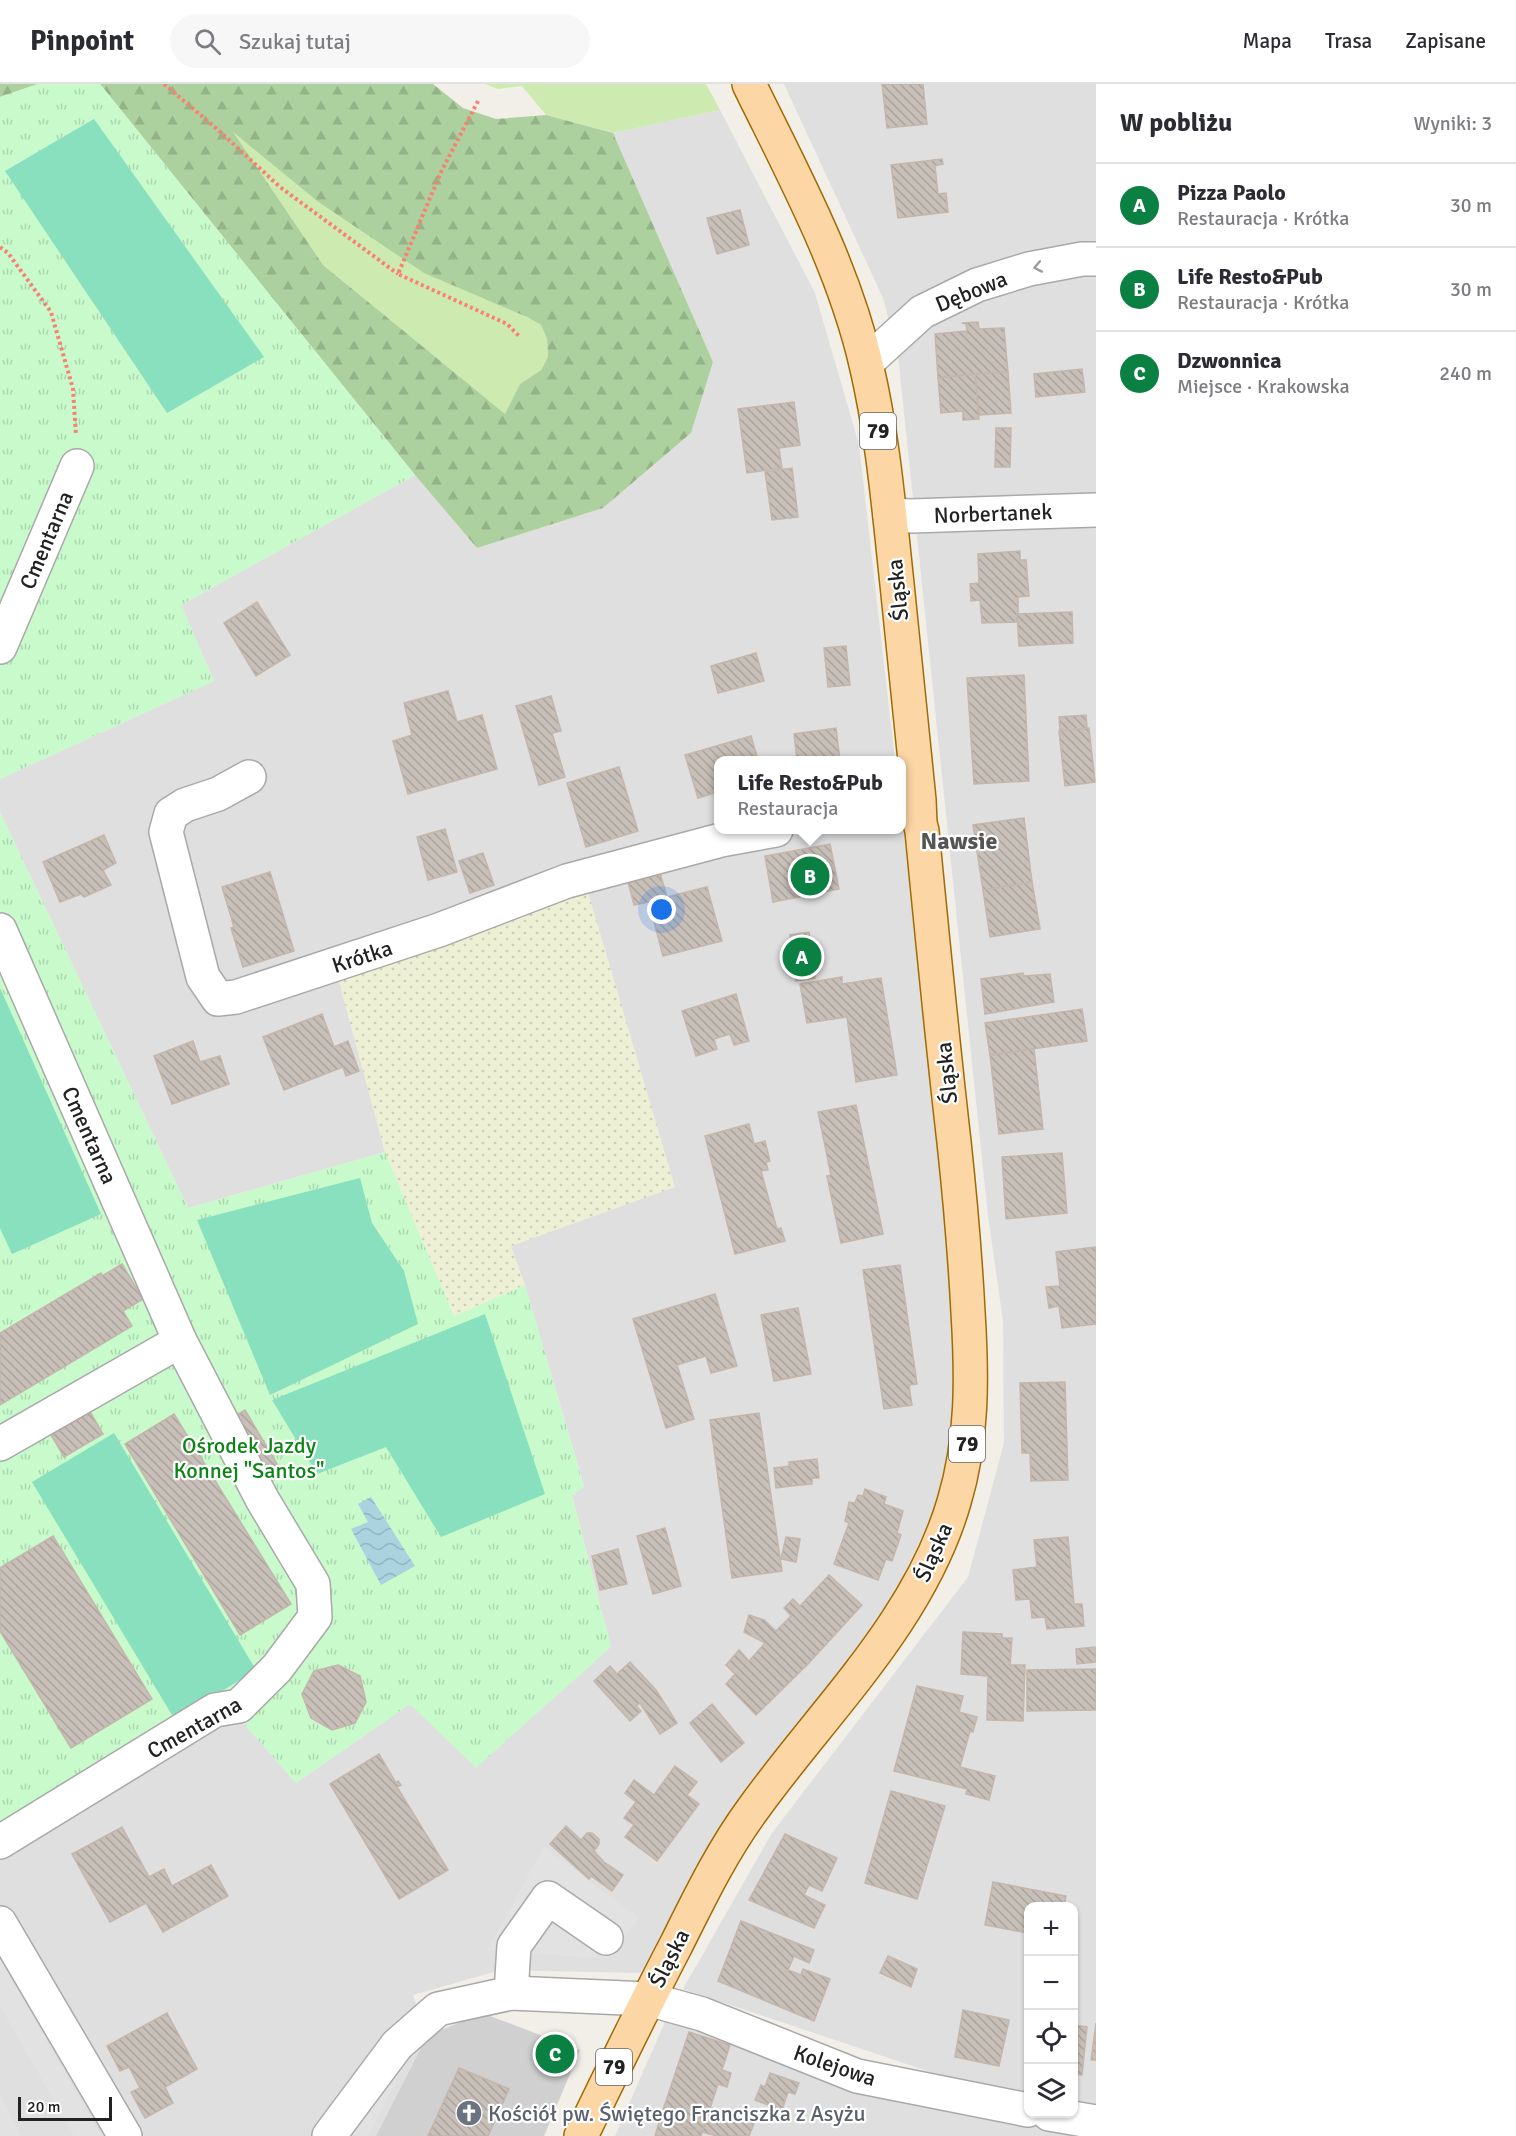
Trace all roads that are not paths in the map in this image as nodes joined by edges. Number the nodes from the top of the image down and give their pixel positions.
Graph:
1 (749, 84) edge
2 (1096, 259) edge
3 (866, 363) junction
4 (77, 466) road end
5 (1096, 510) edge
6 (890, 515) junction
7 (0, 647) edge
8 (249, 777) dead end
9 (910, 802) edge
10 (754, 834) edge
11 (0, 930) edge
12 (180, 1341) junction
13 (0, 1443) edge
14 (0, 1842) edge
15 (0, 1923) edge
16 (606, 1938) dead end
17 (511, 1993) junction
18 (648, 1999) junction
19 (1024, 2109) edge
20 (1072, 2118) edge
21 (1096, 2122) edge
22 (125, 2136) edge
23 (328, 2136) edge
24 (581, 2136) edge

1 - 3 main road, Śląska / 79
2 -> 3 street, Dębowa
3 - 6 main road, Śląska / 79
4 - 7 street, Cmentarna
5 - 6 street, Norbertanek
6 - 9 main road, Śląska / 79
8 - 10 street, Krótka
9 - 18 main road, Śląska / 79
11 - 12 street, Cmentarna
12 - 13 street
12 - 14 street, Cmentarna
15 - 22 street
16 - 17 street
17 - 18 street
17 - 23 street
18 - 19 street, Kolejowa
18 - 24 main road, 79
20 - 21 street

